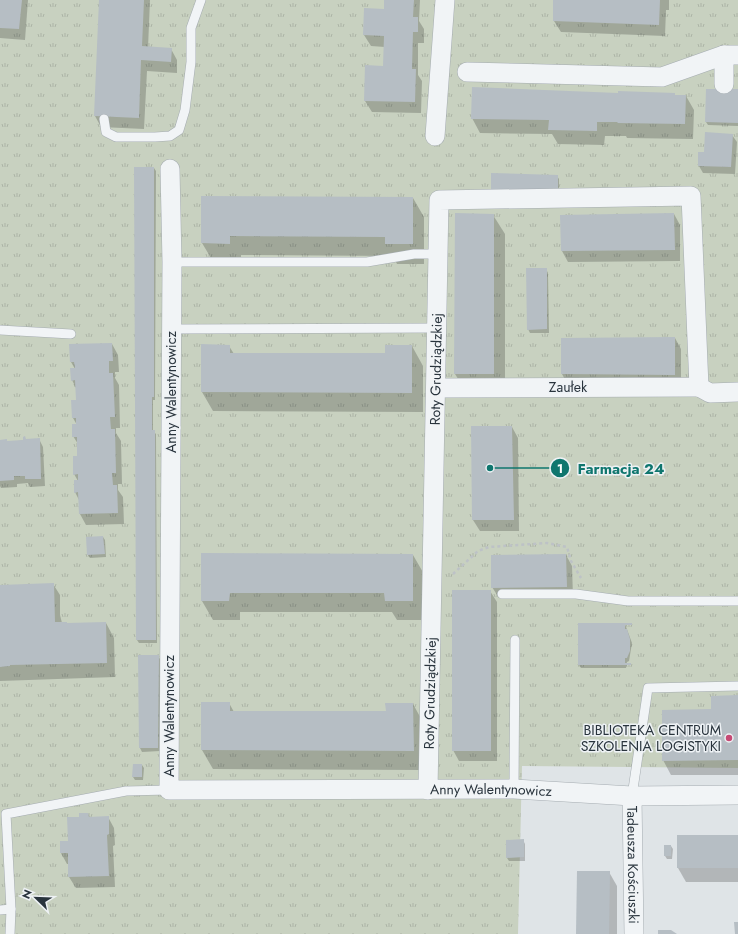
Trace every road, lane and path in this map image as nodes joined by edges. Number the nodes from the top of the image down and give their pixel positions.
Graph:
1 (201, 0) edge
2 (445, 0) edge
3 (731, 55) edge
4 (467, 72) dead end
5 (724, 84) dead end
6 (104, 119) dead end
7 (435, 136) dead end
8 (170, 169) dead end
9 (438, 254) junction
10 (172, 262) junction
11 (437, 328) junction
12 (171, 329) junction
13 (0, 330) edge
14 (71, 334) dead end
15 (699, 387) junction
16 (437, 388) junction
17 (738, 392) edge
18 (450, 576) dead end
19 (502, 594) dead end
20 (601, 597) junction
21 (738, 601) edge
22 (514, 640) dead end
23 (738, 686) edge
24 (514, 789) junction
25 (169, 790) junction
26 (428, 790) junction
27 (738, 795) edge
28 (632, 796) junction
29 (11, 909) junction
30 (0, 910) edge
31 (10, 934) edge
32 (634, 934) edge

1 - 6 lane
2 - 7 street
3 - 4 street
3 - 5 street
8 - 10 street, Anny Walentynowicz
9 - 10 lane
9 - 11 street, Roty Grudziądzkiej
9 - 15 street, Roty Grudziądzkiej
10 - 12 street, Anny Walentynowicz
11 - 12 lane
11 - 16 street, Roty Grudziądzkiej
12 - 25 street, Anny Walentynowicz
13 - 14 lane
15 - 16 street, Zaułek
15 - 17 street, Zaułek
16 - 26 street, Roty Grudziądzkiej
18 - 20 path
19 - 20 lane
20 - 21 lane
22 - 24 lane
23 - 28 lane
24 - 26 street, Anny Walentynowicz
24 - 28 street, Anny Walentynowicz
25 - 26 street, Anny Walentynowicz
25 - 29 lane
27 - 28 street, Anny Walentynowicz
28 - 32 street, Tadeusza Kościuszki
29 - 30 lane
29 - 31 lane

